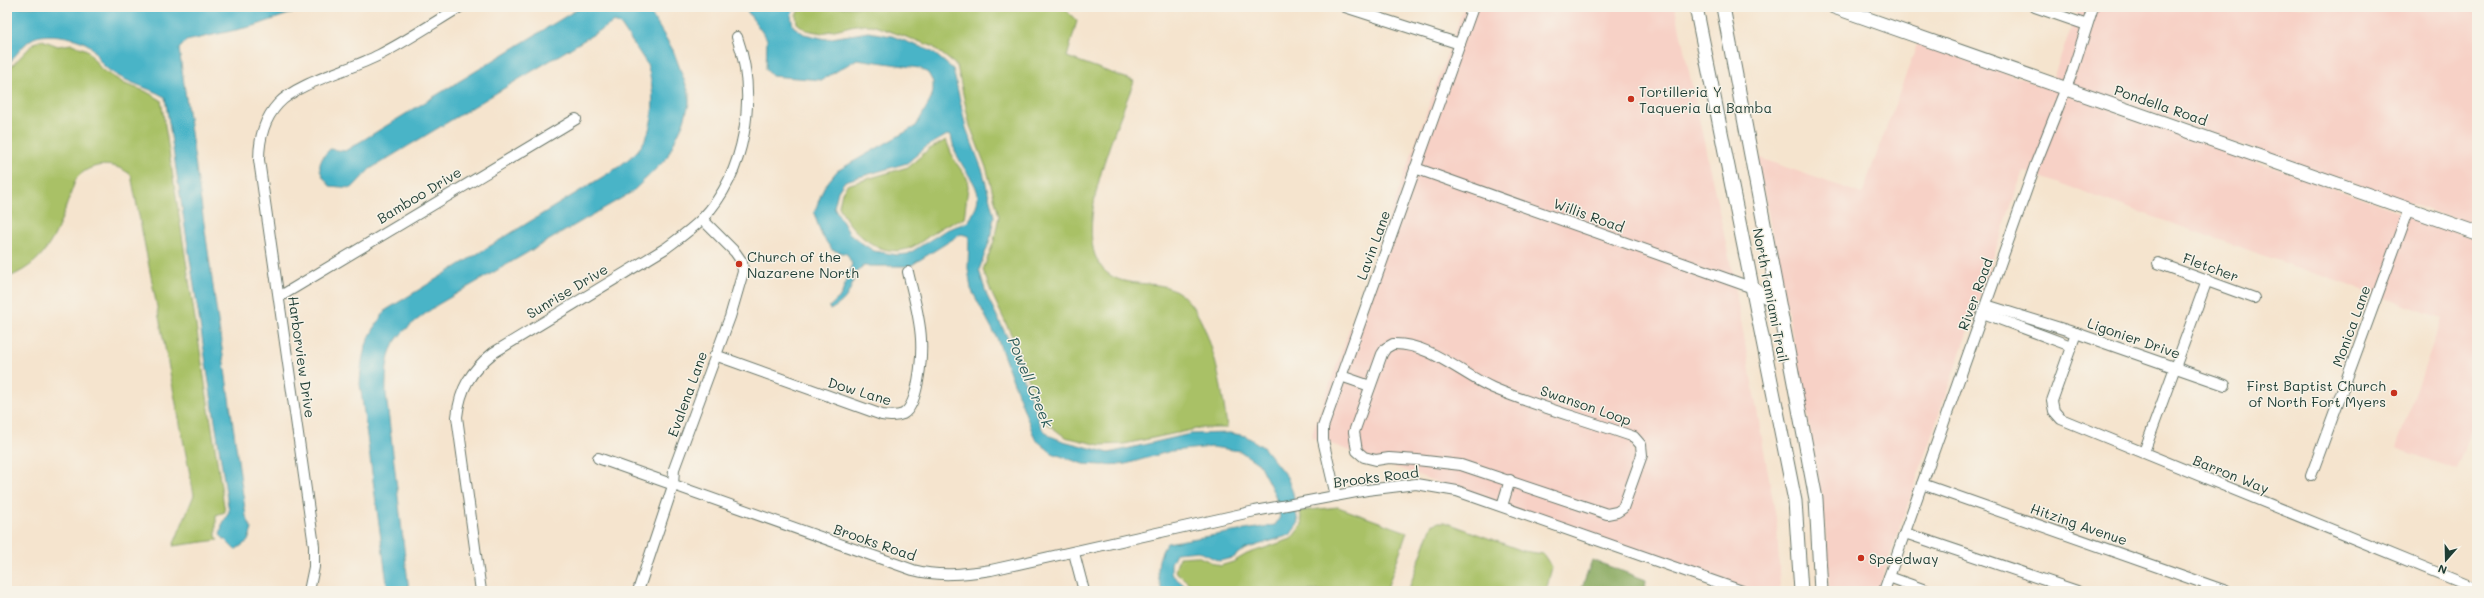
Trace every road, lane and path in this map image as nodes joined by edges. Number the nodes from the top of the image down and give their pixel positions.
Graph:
1 (460, 7) edge
2 (1345, 7) edge
3 (1473, 7) edge
4 (1696, 7) edge
5 (1834, 7) edge
6 (2035, 7) edge
7 (2093, 7) edge
8 (1725, 9) edge
9 (2087, 25) junction
10 (736, 37) dead end
11 (1460, 44) junction
12 (2066, 88) junction
13 (576, 119) dead end
14 (1415, 168) junction
15 (2409, 209) junction
16 (702, 219) junction
17 (2477, 233) edge
18 (2158, 263) dead end
19 (908, 272) dead end
20 (2207, 280) junction
21 (1754, 288) junction
22 (279, 296) junction
23 (2254, 298) dead end
24 (1985, 309) junction
25 (1783, 318) junction
26 (2033, 320) junction
27 (2030, 332) junction
28 (2076, 333) junction
29 (2071, 346) junction
30 (715, 356) junction
31 (2175, 367) junction
32 (1341, 376) junction
33 (2225, 384) dead end
34 (1370, 386) junction
35 (2144, 452) junction
36 (598, 458) dead end
37 (2311, 476) dead end
38 (1510, 480) junction
39 (1922, 484) junction
40 (673, 486) junction
41 (1336, 496) junction
42 (1502, 506) junction
43 (1905, 533) junction
44 (1074, 553) junction
45 (1800, 574) junction
46 (1889, 577) junction
47 (2477, 589) edge
48 (309, 591) edge
49 (481, 591) edge
50 (638, 591) edge
51 (1084, 591) edge
52 (1742, 591) edge
53 (1801, 591) edge
54 (1806, 591) edge
55 (1821, 591) edge
56 (1884, 591) edge
57 (1928, 591) edge
58 (2077, 591) edge
59 (2226, 591) edge

1 - 22 street, Harborview Drive
2 - 11 street
3 - 11 street, Lavin Lane
4 - 21 main road, North Tamiami Trail
5 - 12 main road, Pondella Road
6 - 9 street
7 - 9 street, River Road
8 - 25 main road, North Tamiami Trail
9 - 12 street, River Road
10 - 16 street, Sunrise Drive
11 - 14 street, Lavin Lane
12 - 15 main road, Pondella Road
12 - 24 street, River Road
13 - 22 street, Bamboo Drive
14 - 21 street, Willis Road
14 - 32 street, Lavin Lane
15 - 17 main road, Pondella Road
15 - 37 street, Monica Lane
16 - 30 street, Evalena Lane
16 - 49 street, Sunrise Drive
18 - 20 street, Fletcher
19 - 30 street, Dow Lane
20 - 23 street, Fletcher
20 - 31 street
21 - 25 main road
21 - 45 main road, North Tamiami Trail
22 - 48 street, Harborview Drive
24 - 26 street, Ligonier Drive
24 - 27 street
24 - 39 street, River Road
25 - 55 main road, North Tamiami Trail
26 - 27 street
26 - 28 street, Ligonier Drive
27 - 29 street
28 - 29 street, Barron Way
28 - 31 street, Ligonier Drive
29 - 35 street, Barron Way
30 - 40 street, Evalena Lane
31 - 33 street, Ligonier Drive
31 - 35 street
32 - 34 street
32 - 41 street, Lavin Lane
34 - 38 street, Swanson Loop
34 - 38 street, Swanson Loop
35 - 47 street, Barron Way
36 - 40 street, Brooks Road
38 - 42 street
39 - 43 street, River Road
39 - 59 street, Hitzing Avenue
40 - 44 street, Brooks Road
40 - 50 street, Evalena Lane
41 - 42 street, Brooks Road
41 - 44 street, Brooks Road
42 - 52 street, Brooks Road
43 - 46 street, River Road
43 - 58 street
44 - 51 street
45 - 53 main road, North Tamiami Trail
45 - 54 main road
46 - 56 street, River Road
46 - 57 street

